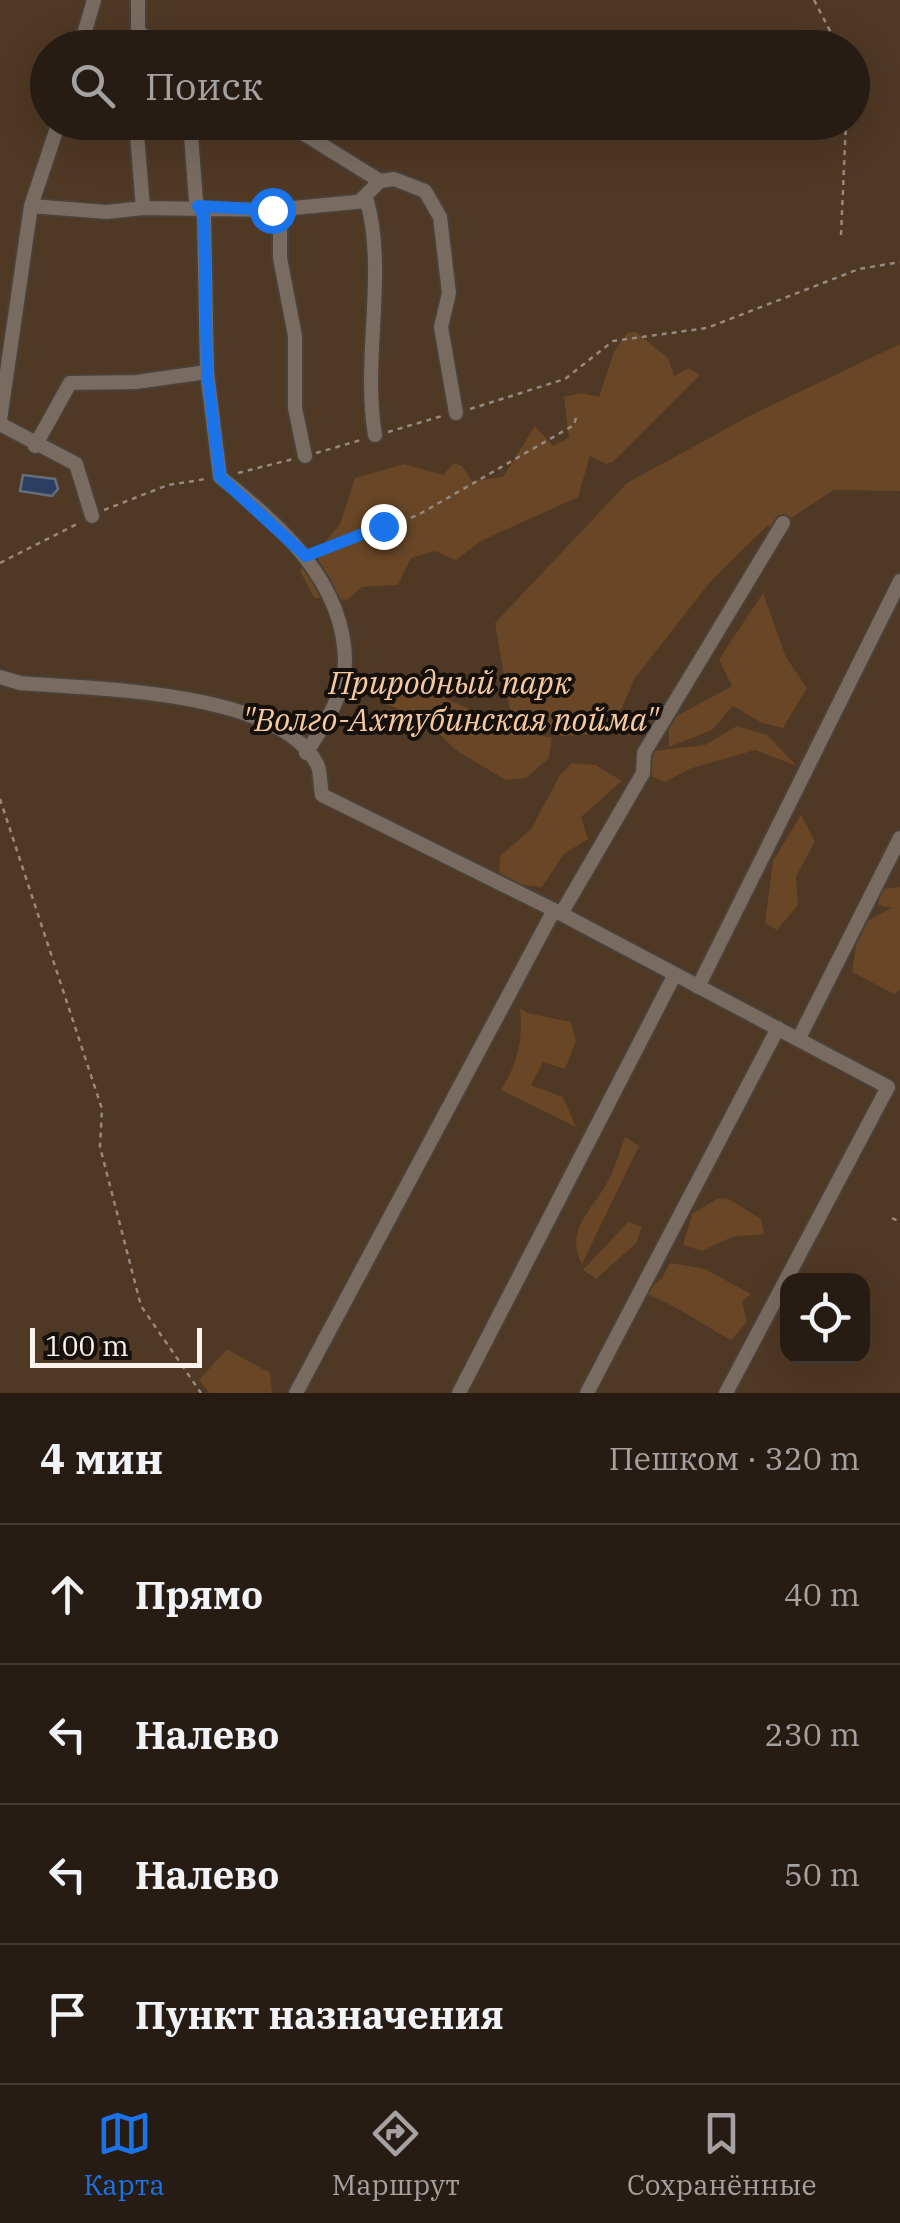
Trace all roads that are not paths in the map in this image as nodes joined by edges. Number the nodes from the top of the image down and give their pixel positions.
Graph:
1 (94, 0) edge
2 (138, 0) edge
3 (85, 30) edge
4 (138, 30) edge
5 (54, 140) edge
6 (137, 140) edge
7 (192, 140) edge
8 (314, 140) edge
9 (380, 181) junction
10 (362, 199) junction
11 (31, 206) junction
12 (198, 206) junction
13 (143, 208) junction
14 (272, 210) junction
15 (207, 372) junction
16 (456, 413) dead end
17 (0, 422) edge
18 (376, 436) dead end
19 (35, 446) junction
20 (305, 456) dead end
21 (92, 516) dead end
22 (783, 523) dead end
23 (900, 581) edge
24 (0, 677) edge
25 (306, 754) junction
26 (900, 838) edge
27 (558, 912) junction
28 (674, 976) junction
29 (698, 987) junction
30 (778, 1028) junction
31 (799, 1038) junction
32 (294, 1392) edge
33 (459, 1393) edge
34 (588, 1393) edge
35 (726, 1393) edge

1 - 3 street
2 - 4 street
5 - 11 street
6 - 13 street
7 - 12 street
8 - 9 street
9 - 10 street
9 - 16 street
10 - 14 street
10 - 18 street
11 - 13 street
11 - 17 street
12 - 13 street
12 - 14 street
12 - 15 street
14 - 20 street
15 - 19 street
15 - 25 street
17 - 19 street
19 - 21 street
22 - 27 street
23 - 29 street
24 - 25 street
25 - 27 street
26 - 31 street
27 - 28 street
27 - 32 street
28 - 29 street
28 - 33 street
29 - 30 street
30 - 31 street
30 - 34 street
31 - 35 street

